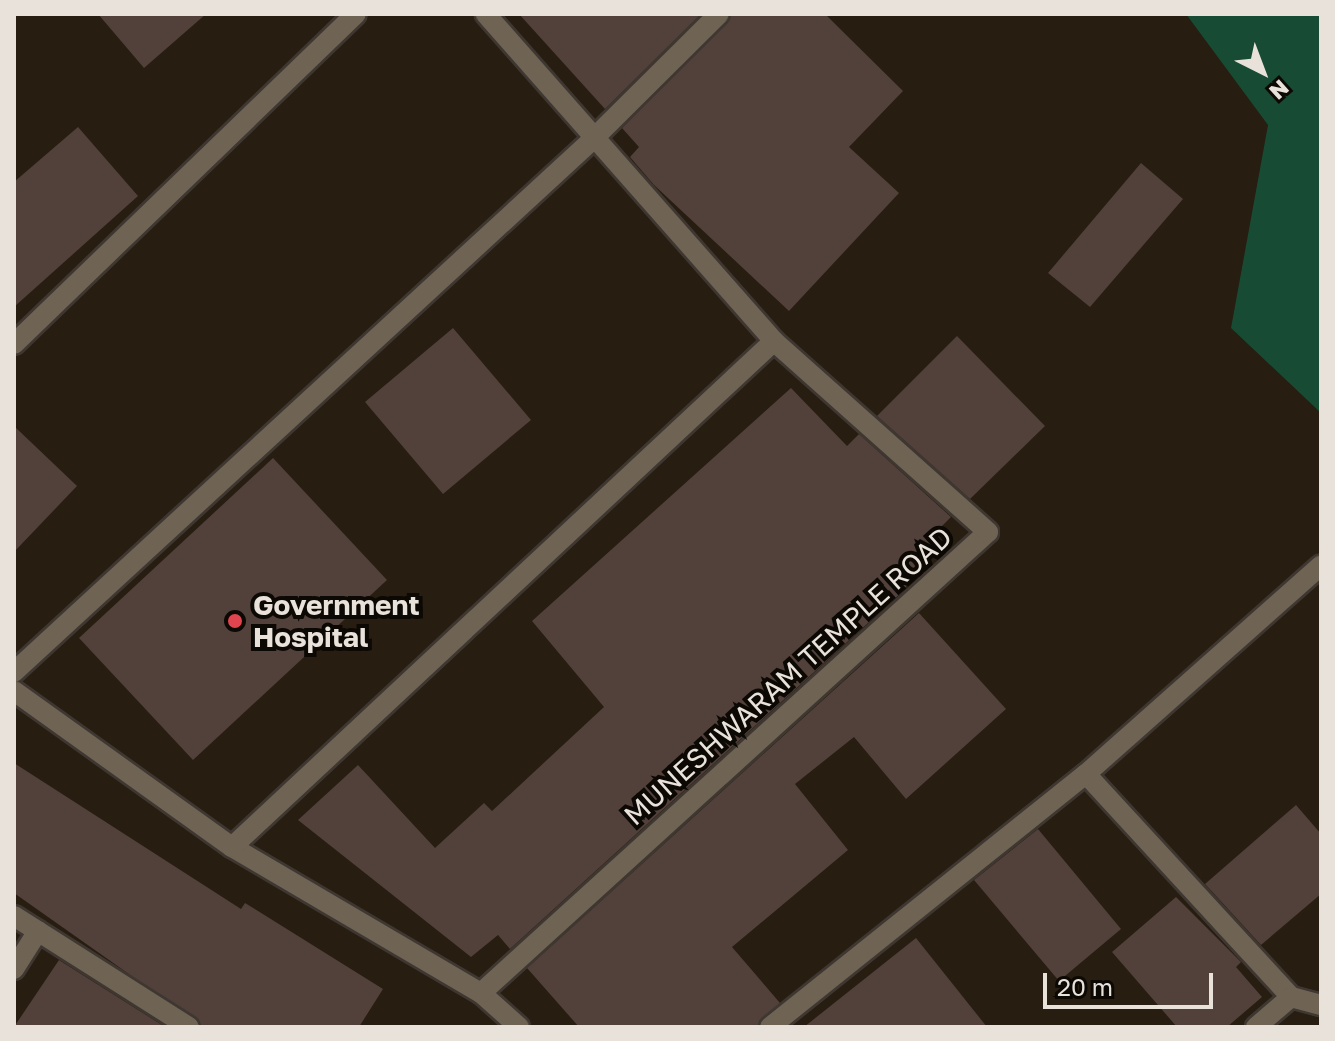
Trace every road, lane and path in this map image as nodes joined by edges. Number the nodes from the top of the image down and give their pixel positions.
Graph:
1 (356, 14) edge
2 (486, 14) edge
3 (719, 14) edge
4 (591, 141) junction
5 (774, 341) junction
6 (14, 344) edge
7 (1321, 565) edge
8 (14, 672) edge
9 (14, 691) edge
10 (1086, 774) junction
11 (232, 847) junction
12 (14, 916) edge
13 (38, 931) junction
14 (14, 969) edge
15 (481, 993) junction
16 (1291, 997) junction
17 (1321, 1005) edge
18 (182, 1025) edge
19 (519, 1027) edge
20 (770, 1027) edge
21 (1256, 1027) edge

1 - 6 street
2 - 4 street, MUNESHWARAM TEMPLE ROAD
3 - 4 street
4 - 5 street, MUNESHWARAM TEMPLE ROAD
4 - 8 street
5 - 11 street
5 - 15 street, MUNESHWARAM TEMPLE ROAD
7 - 10 street
9 - 11 street
10 - 16 street
10 - 20 street
11 - 15 street
12 - 13 street
13 - 14 street
13 - 18 street
15 - 19 street
16 - 17 street
16 - 21 street

